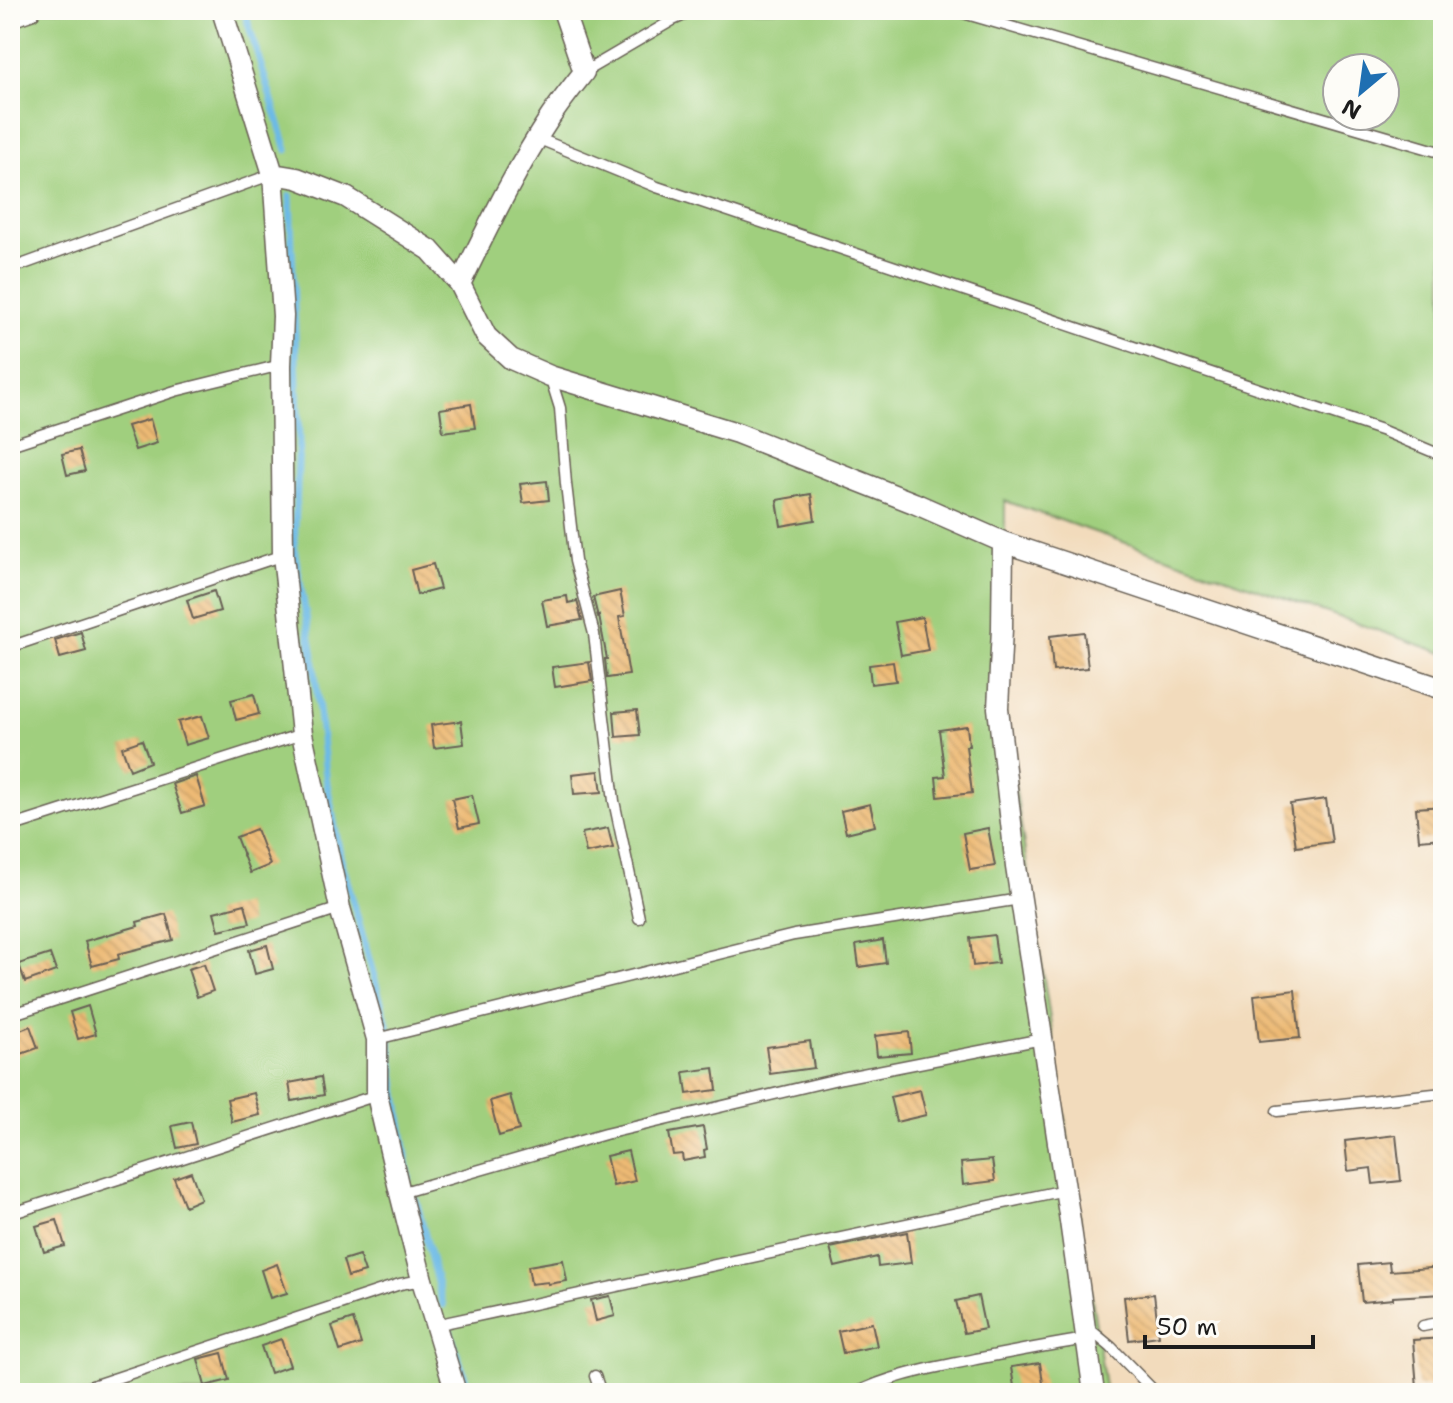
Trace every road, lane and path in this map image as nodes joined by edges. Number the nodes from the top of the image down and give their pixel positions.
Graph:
1 (30, 10) edge
2 (222, 10) edge
3 (563, 10) edge
4 (695, 10) edge
5 (953, 10) edge
6 (10, 17) edge
7 (584, 72) junction
8 (537, 138) junction
9 (1443, 153) edge
10 (273, 174) junction
11 (10, 269) edge
12 (460, 284) junction
13 (281, 365) junction
14 (550, 376) junction
15 (10, 445) edge
16 (1443, 456) edge
17 (1003, 542) junction
18 (283, 555) junction
19 (10, 647) edge
20 (1443, 689) edge
21 (302, 734) junction
22 (10, 827) edge
23 (1020, 899) junction
24 (340, 908) junction
25 (639, 918) dead end
26 (10, 1015) edge
27 (378, 1038) junction
28 (1042, 1039) junction
29 (1443, 1093) edge
30 (377, 1095) junction
31 (1277, 1111) dead end
32 (1065, 1190) junction
33 (400, 1193) junction
34 (10, 1214) edge
35 (422, 1280) junction
36 (1443, 1322) edge
37 (435, 1325) junction
38 (1423, 1326) dead end
39 (1085, 1332) junction
40 (595, 1376) dead end
41 (71, 1393) edge
42 (456, 1393) edge
43 (601, 1393) edge
44 (856, 1393) edge
45 (1094, 1393) edge
46 (1156, 1393) edge

1 - 6 street
2 - 10 street
3 - 7 street
4 - 7 lane
5 - 9 lane
7 - 8 street
8 - 12 street
8 - 16 lane
10 - 11 lane
10 - 12 street
10 - 13 street
12 - 14 street
13 - 15 lane
13 - 18 street
14 - 17 street
14 - 25 lane
17 - 20 street
17 - 23 street
18 - 19 lane
18 - 21 street
21 - 22 lane
21 - 24 street
23 - 27 lane
23 - 28 street
24 - 26 lane
24 - 27 street
27 - 30 street
28 - 32 street
28 - 33 lane
29 - 31 lane
30 - 33 street
30 - 34 lane
32 - 37 lane
32 - 39 street
33 - 35 street
35 - 37 street
35 - 41 lane
36 - 38 lane
37 - 42 street
39 - 44 lane
39 - 45 street
39 - 46 lane
40 - 43 lane

